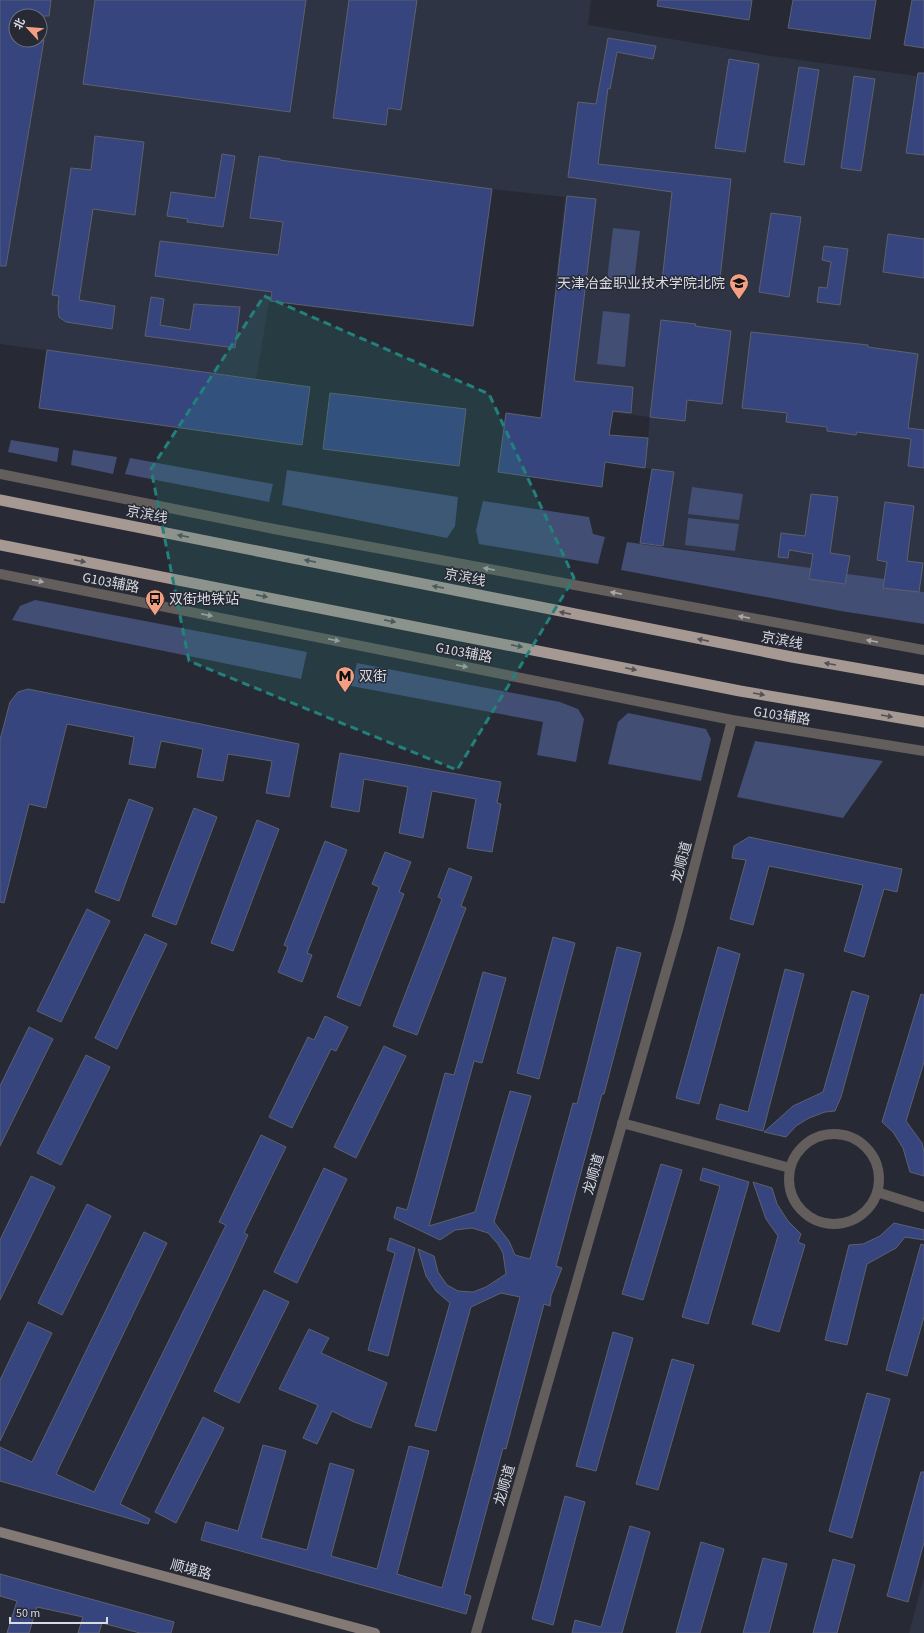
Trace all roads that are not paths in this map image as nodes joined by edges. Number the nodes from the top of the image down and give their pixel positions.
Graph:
1 (0, 474) edge
2 (0, 500) edge
3 (0, 545) edge
4 (0, 574) edge
5 (898, 646) junction
6 (924, 650) edge
7 (924, 657) edge
8 (924, 680) edge
9 (732, 720) junction
10 (924, 722) edge
11 (924, 751) edge
12 (622, 1123) junction
13 (790, 1168) junction
14 (877, 1192) junction
15 (924, 1207) edge
16 (0, 1532) edge
17 (375, 1633) edge
18 (476, 1633) edge

5 -> 1 street
8 -> 2 highway, 京滨线
3 -> 10 highway
4 -> 9 street, G103辅路
5 - 6 street
5 - 7 street
9 - 11 street, G103辅路
9 - 12 street, 龙顺道
12 - 13 street
12 - 18 street, 龙顺道
13 - 14 street
13 - 14 street
14 - 15 street
16 - 17 main road, 顺境路

